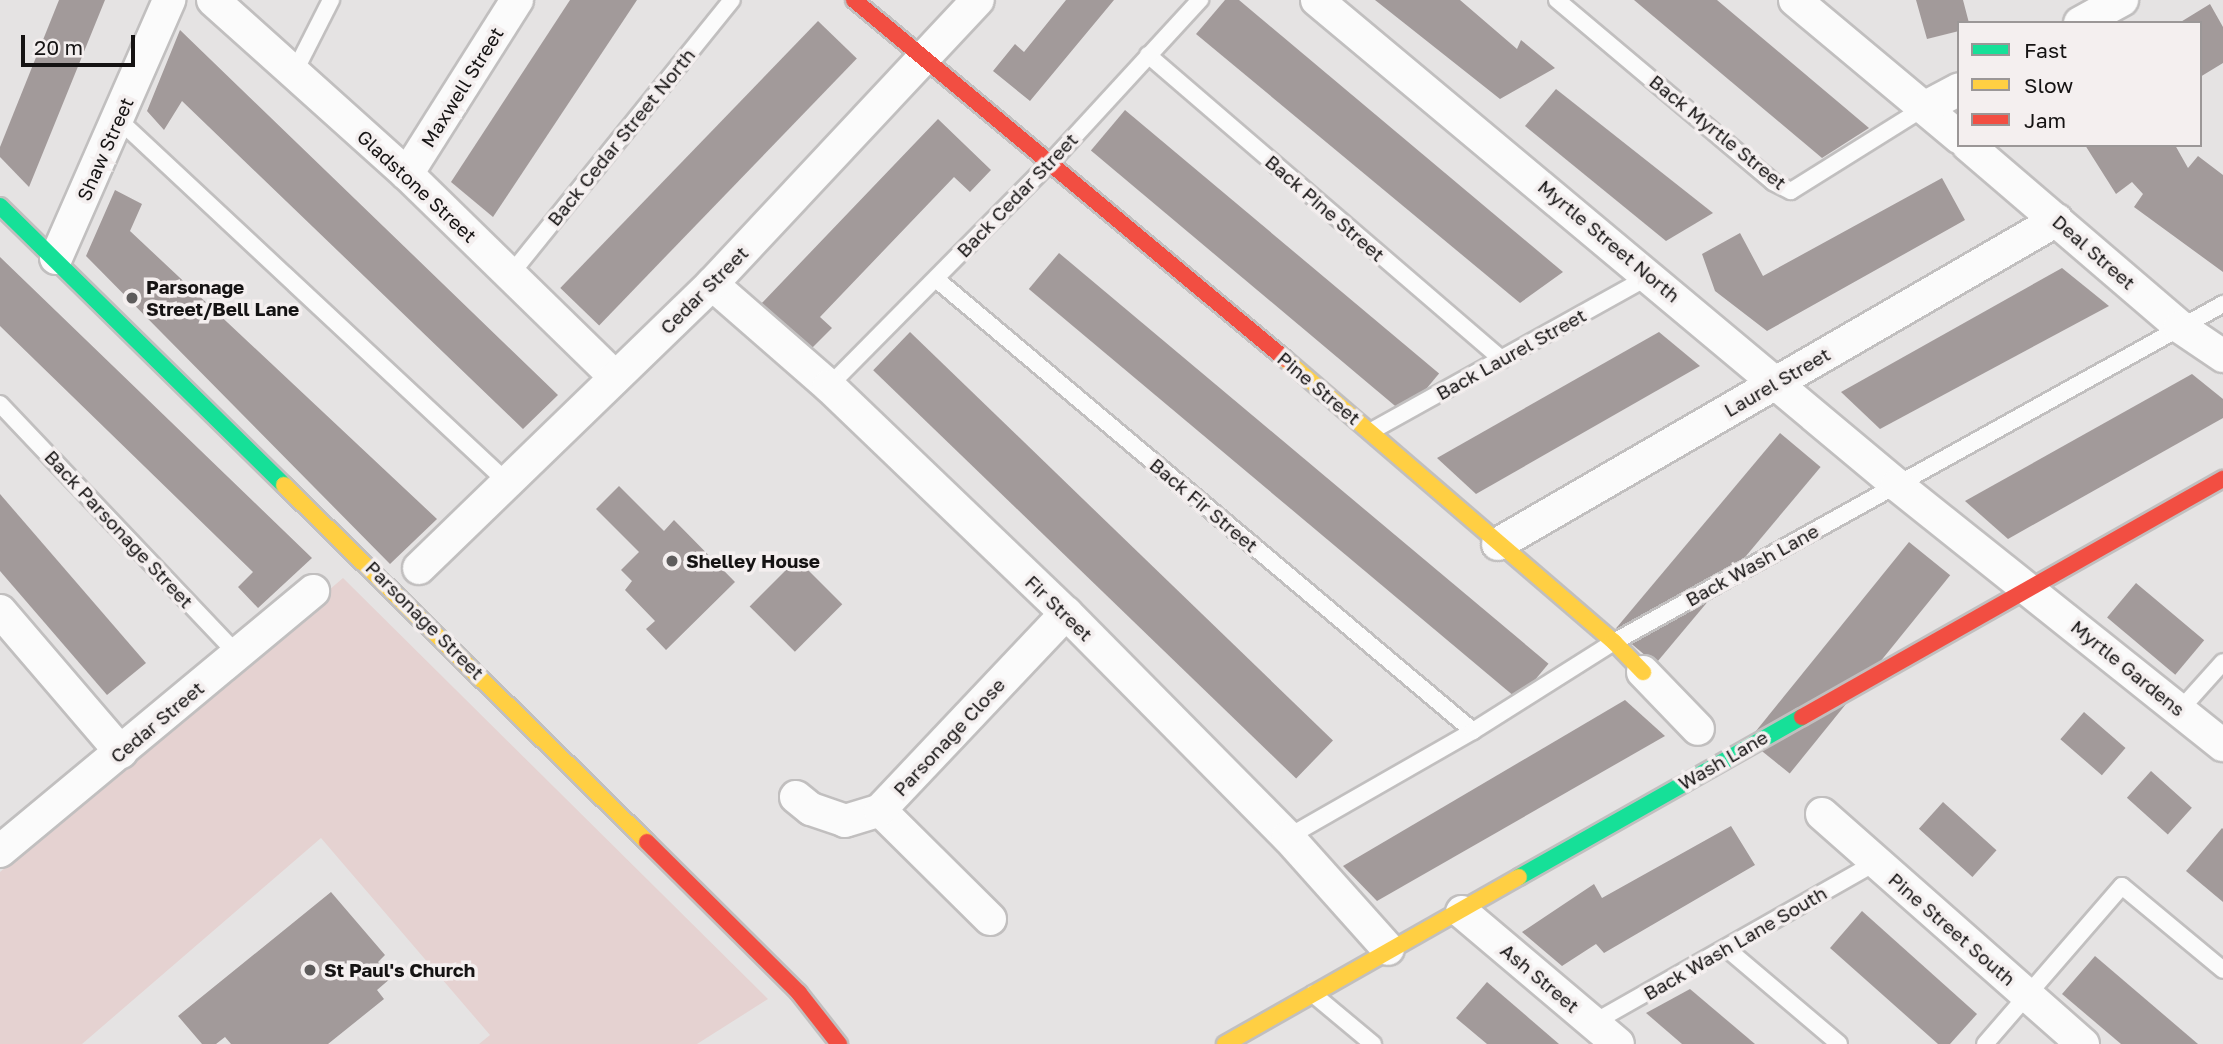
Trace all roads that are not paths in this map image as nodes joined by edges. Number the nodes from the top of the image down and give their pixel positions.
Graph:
1 (169, 0) edge
2 (213, 0) edge
3 (331, 0) edge
4 (517, 0) edge
5 (732, 0) edge
6 (854, 0) edge
7 (978, 0) edge
8 (1200, 0) edge
9 (1317, 0) edge
10 (1556, 0) edge
11 (1795, 0) edge
12 (2122, 0) edge
13 (2084, 21) edge
14 (1148, 55) junction
15 (927, 60) junction
16 (294, 73) junction
17 (1957, 90) edge
18 (1924, 108) junction
19 (119, 120) junction
20 (1957, 135) edge
21 (1970, 147) edge
22 (1050, 163) junction
23 (407, 174) junction
24 (0, 206) edge
25 (2057, 220) junction
26 (56, 258) junction
27 (510, 275) junction
28 (1651, 275) junction
29 (936, 279) junction
30 (712, 285) junction
31 (2223, 304) edge
32 (2180, 327) junction
33 (2223, 356) edge
34 (1502, 360) junction
35 (615, 377) junction
36 (1777, 383) junction
37 (829, 386) junction
38 (0, 404) edge
39 (1371, 431) junction
40 (2223, 479) edge
41 (508, 483) junction
42 (1897, 485) junction
43 (1497, 544) junction
44 (419, 568) dead end
45 (2032, 590) junction
46 (313, 592) dead end
47 (0, 611) edge
48 (1066, 613) junction
49 (1614, 642) junction
50 (238, 655) junction
51 (2223, 662) edge
52 (1643, 672) joint
53 (2180, 710) junction
54 (1698, 729) dead end
55 (1472, 731) junction
56 (2223, 746) edge
57 (121, 752) junction
58 (796, 797) dead end
59 (880, 810) junction
60 (1822, 814) dead end
61 (1288, 837) junction
62 (0, 851) edge
63 (1876, 862) junction
64 (1462, 912) junction
65 (990, 919) dead end
66 (1726, 948) junction
67 (1388, 949) junction
68 (2223, 970) edge
69 (1312, 993) junction
70 (2027, 995) junction
71 (1593, 1023) junction
72 (839, 1044) edge
73 (1225, 1044) edge
74 (1373, 1044) edge
75 (1618, 1044) edge
76 (1839, 1044) edge
77 (1985, 1044) edge
78 (2083, 1044) edge

1 - 19 street, Shaw Street
2 - 16 street, Gladstone Street
3 - 16 lane
4 - 23 street, Maxwell Street
5 - 27 lane, Back Cedar Street North
6 - 15 main road, Pine Street
7 - 15 street, Cedar Street
8 - 14 lane, Back Cedar Street
9 - 28 street, Myrtle Street North
10 - 18 lane, Back Myrtle Street
11 - 18 street
12 - 13 street
14 - 22 lane, Back Cedar Street
14 - 34 lane, Back Pine Street
15 - 22 main road, Pine Street
15 - 30 street, Cedar Street
16 - 23 street, Gladstone Street
17 - 18 street
18 - 20 street
19 - 26 street, Shaw Street
19 - 41 lane
21 - 25 street, Deal Street
22 - 29 lane, Back Cedar Street
22 - 39 main road, Pine Street
23 - 27 street, Gladstone Street
24 - 26 main road, Parsonage Street
25 - 32 street, Deal Street
25 - 36 street, Laurel Street
26 - 72 main road, Parsonage Street
27 - 35 street, Gladstone Street
28 - 34 lane, Back Laurel Street
28 - 36 street, Myrtle Street North
29 - 37 lane, Back Cedar Street
29 - 55 lane, Back Fir Street
30 - 35 street, Cedar Street
30 - 37 street, Fir Street
31 - 32 lane, Back Wash Lane
32 - 33 street, Deal Street
32 - 42 lane, Back Wash Lane
34 - 39 lane, Back Laurel Street
35 - 41 street, Cedar Street
36 - 42 street, Myrtle Street North
36 - 43 street, Laurel Street
37 - 48 street, Fir Street
38 - 50 lane, Back Parsonage Street
39 - 43 main road, Pine Street
40 - 45 main road, Wash Lane
41 - 44 street, Cedar Street
42 - 45 street, Myrtle Gardens
42 - 49 lane, Back Wash Lane
43 - 49 main road, Pine Street
45 - 53 street, Myrtle Gardens
45 - 64 main road, Wash Lane
46 - 50 street, Cedar Street
47 - 57 street
48 - 59 street, Parsonage Close
48 - 61 street, Fir Street
49 - 52 main road, Pine Street
49 - 55 lane, Back Wash Lane
50 - 57 street, Cedar Street
51 - 53 lane
52 - 54 street, Pine Street
53 - 56 street, Myrtle Gardens
55 - 61 lane, Back Wash Lane
57 - 62 street, Cedar Street
58 - 59 street
59 - 65 street, Parsonage Close
60 - 63 street, Pine Street South
61 - 67 street, Fir Street
63 - 66 lane, Back Wash Lane South
63 - 70 street, Pine Street South
64 - 67 main road, Wash Lane
64 - 71 street, Ash Street
66 - 71 lane, Back Wash Lane South
66 - 76 lane
67 - 69 main road, Wash Lane
68 - 70 lane
69 - 73 main road, Wash Lane
69 - 74 lane
70 - 77 lane
70 - 78 street, Pine Street South
71 - 75 street, Ash Street

